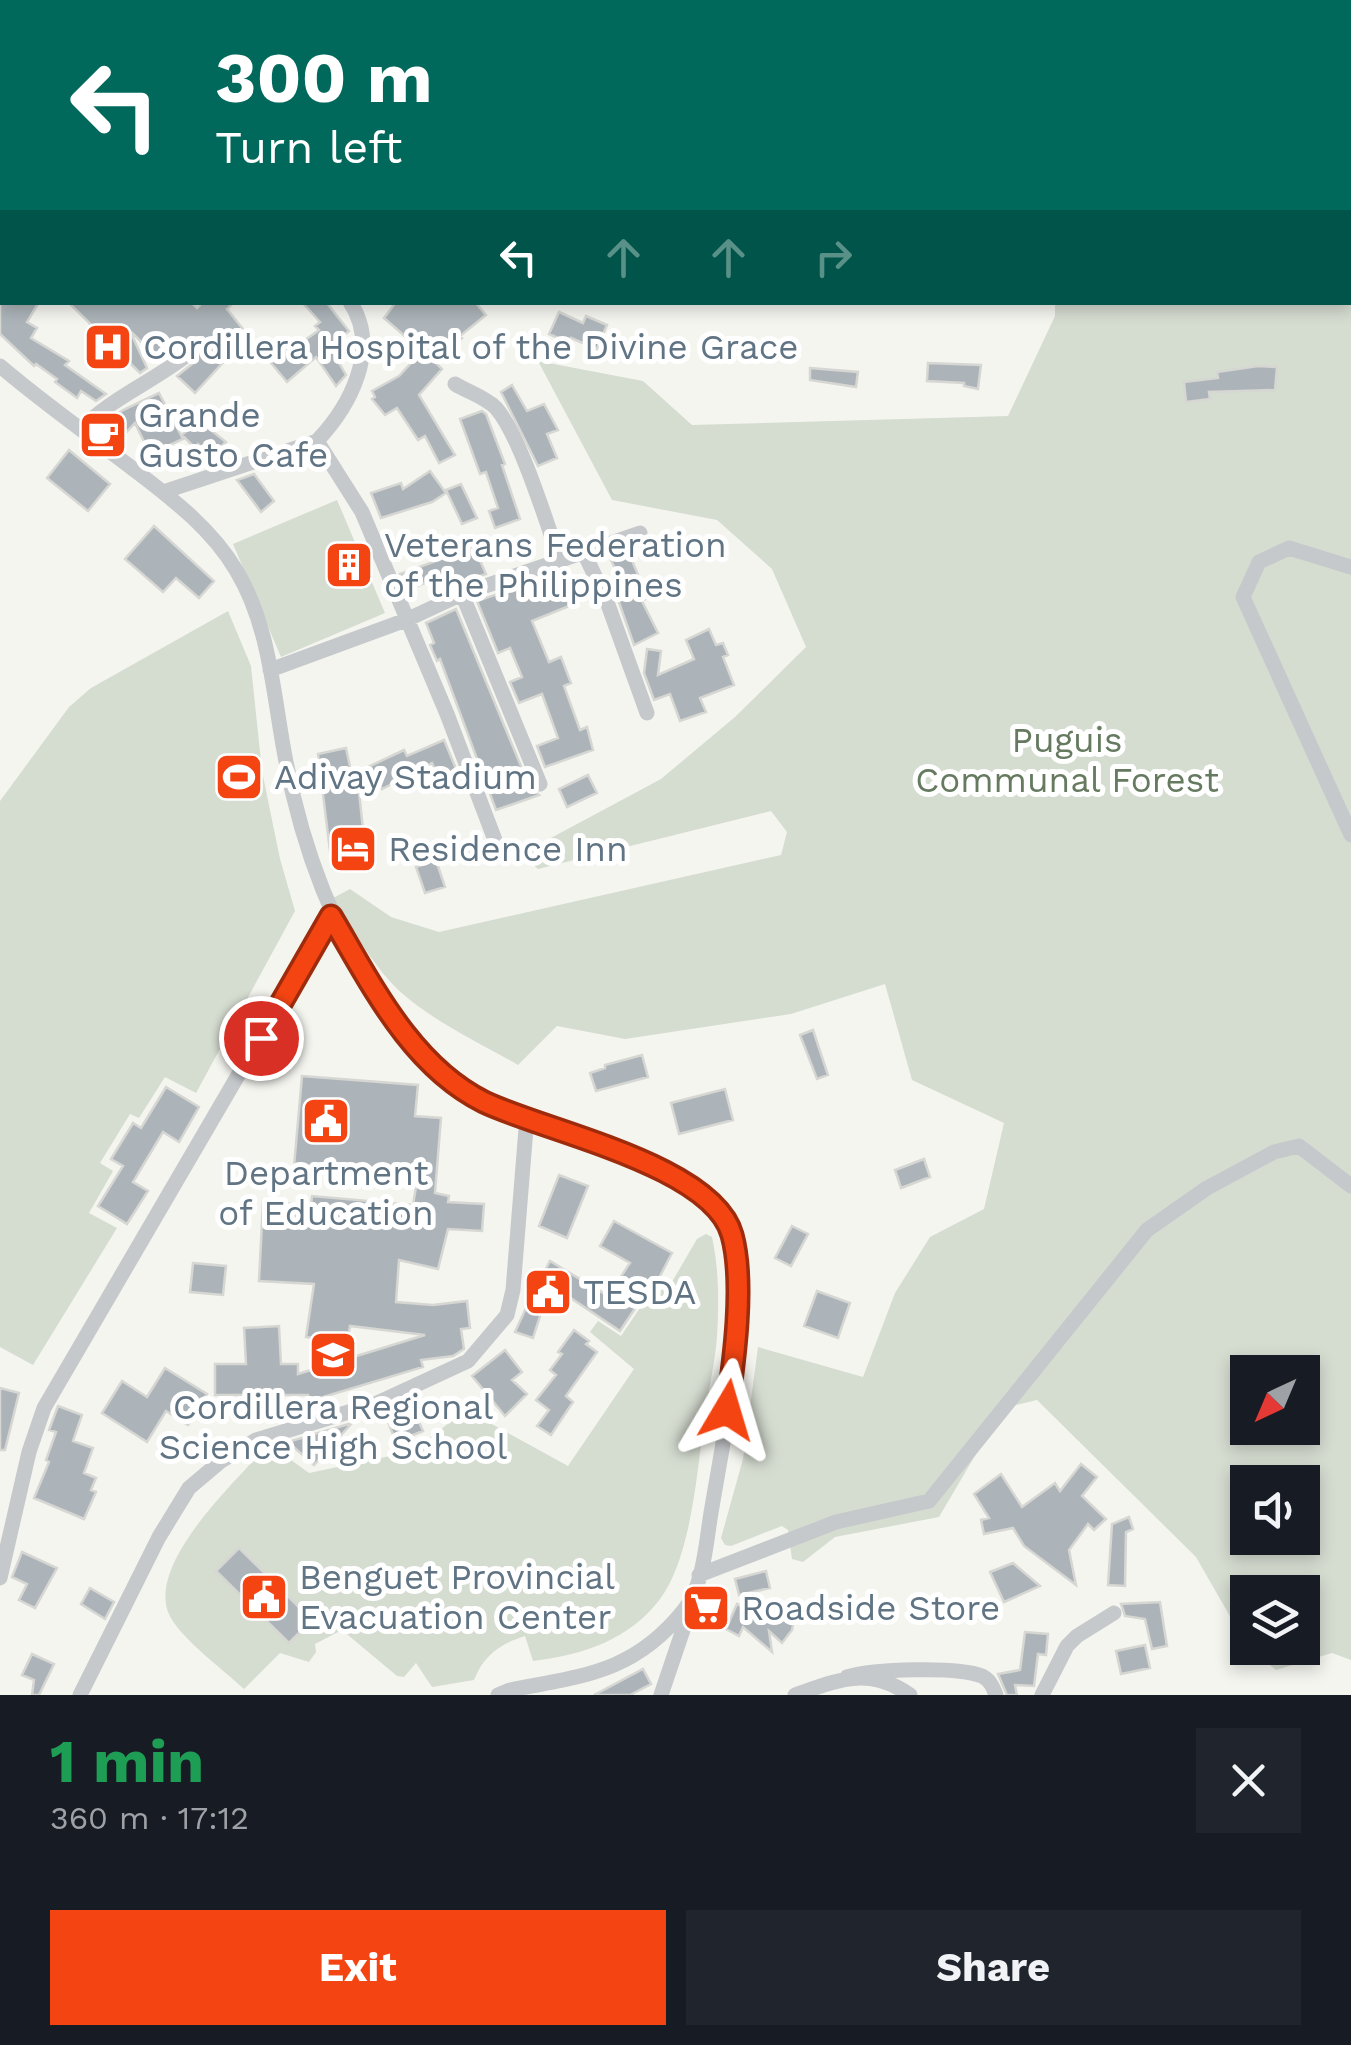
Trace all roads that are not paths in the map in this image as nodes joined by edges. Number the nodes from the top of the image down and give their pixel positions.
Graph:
1 (352, 305) edge
2 (186, 355) dead end
3 (0, 366) edge
4 (455, 384) dead end
5 (81, 429) junction
6 (317, 441) junction
7 (162, 492) junction
8 (640, 533) dead end
9 (584, 553) junction
10 (560, 561) junction
11 (1351, 568) edge
12 (462, 594) junction
13 (406, 620) junction
14 (270, 670) junction
15 (647, 714) dead end
16 (540, 784) dead end
17 (1351, 836) edge
18 (467, 856) dead end
19 (331, 916) junction
20 (527, 1116) junction
21 (1351, 1186) edge
22 (699, 1575) junction
23 (0, 1578) edge
24 (687, 1606) junction
25 (1114, 1613) dead end
26 (846, 1676) junction
27 (80, 1695) edge
28 (498, 1695) edge
29 (661, 1695) edge
30 (795, 1695) edge
31 (910, 1695) edge
32 (996, 1695) edge
33 (1042, 1695) edge

1 - 6 street
2 - 5 street
3 - 5 street
4 - 10 street
5 - 7 street
6 - 7 street
6 - 13 street
7 - 14 street
8 - 9 street
9 - 10 street
9 - 15 street
10 - 12 street
11 - 17 street
12 - 13 street
12 - 16 street
13 - 14 street
13 - 18 street
14 - 19 street
19 - 20 street
19 - 23 street
20 - 22 street
20 - 27 street
21 - 22 street
22 - 24 street
24 - 28 street
24 - 29 street
25 - 33 street
26 - 30 street
26 - 31 street
26 - 32 street

